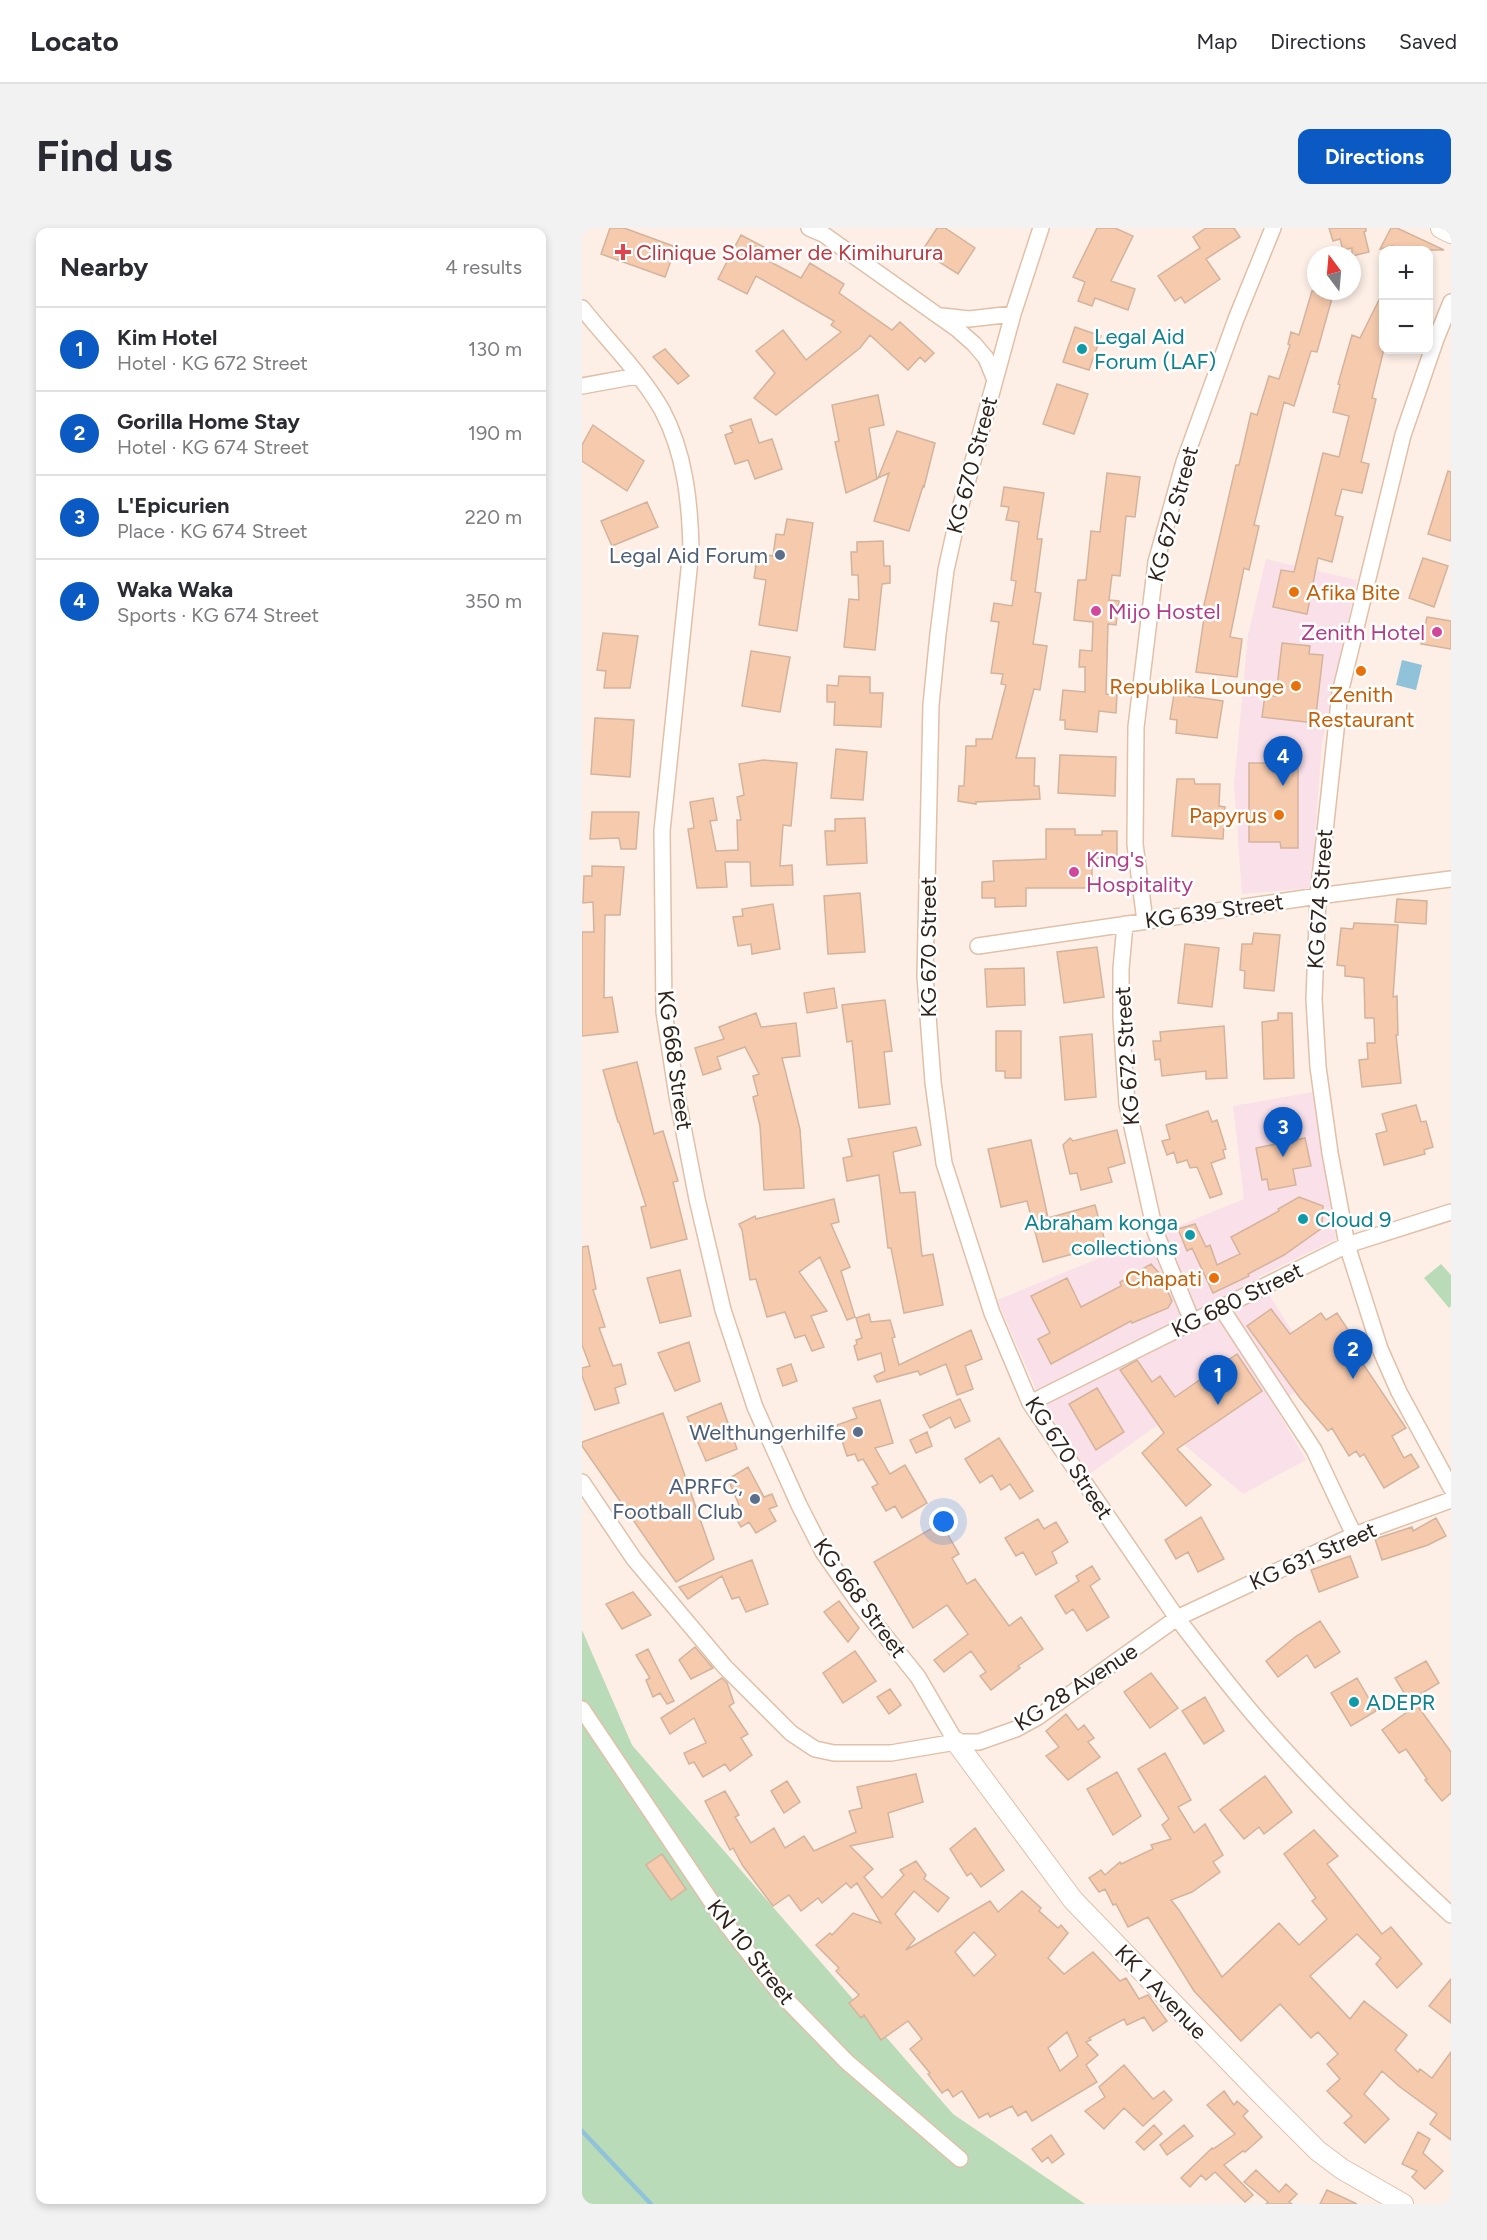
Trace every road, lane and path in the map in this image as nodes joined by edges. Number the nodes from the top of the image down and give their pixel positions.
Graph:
1 (809, 228) edge
2 (1041, 228) edge
3 (1273, 228) edge
4 (1441, 228) edge
5 (1451, 233) edge
6 (1451, 302) edge
7 (582, 308) edge
8 (1013, 314) junction
9 (942, 316) junction
10 (637, 376) junction
11 (995, 380) junction
12 (582, 386) edge
13 (1451, 879) edge
14 (1318, 896) junction
15 (1145, 921) junction
16 (1125, 924) junction
17 (978, 946) dead end
18 (1451, 1212) edge
19 (1347, 1245) junction
20 (1222, 1309) junction
21 (1192, 1321) junction
22 (1030, 1403) junction
23 (582, 1482) edge
24 (1451, 1488) edge
25 (1451, 1500) edge
26 (1354, 1534) junction
27 (1177, 1618) junction
28 (582, 1709) edge
29 (956, 1742) junction
30 (1451, 1915) edge
31 (960, 2159) dead end
32 (1402, 2204) edge

1 - 9 street
2 - 8 street, KG 670 Street
3 - 15 street, KG 672 Street
4 - 5 main road
6 - 14 street, KG 674 Street
7 - 10 street, KG 668 Street
8 - 9 street
8 - 11 street, KG 670 Street
9 - 11 street
10 - 12 street
10 - 29 street, KG 668 Street
11 - 22 street, KG 670 Street
13 - 14 street, KG 639 Street
14 - 15 street, KG 639 Street
14 - 19 street, KG 674 Street
15 - 16 street, KG 639 Street
16 - 17 street, KG 639 Street
16 - 21 street, KG 672 Street
18 - 19 street, KG 680 Street
19 - 20 street, KG 680 Street
19 - 24 street, KG 674 Street
20 - 21 street, KG 680 Street
20 - 26 street
21 - 22 street, KG 680 Street
22 - 27 street, KG 670 Street
23 - 29 street, KG 28 Avenue
25 - 26 street, KG 631 Street
26 - 27 street, KG 631 Street
27 - 29 street, KG 28 Avenue
27 - 30 street
28 - 31 street, KN 10 Street
29 - 32 main road, KK 1 Avenue

